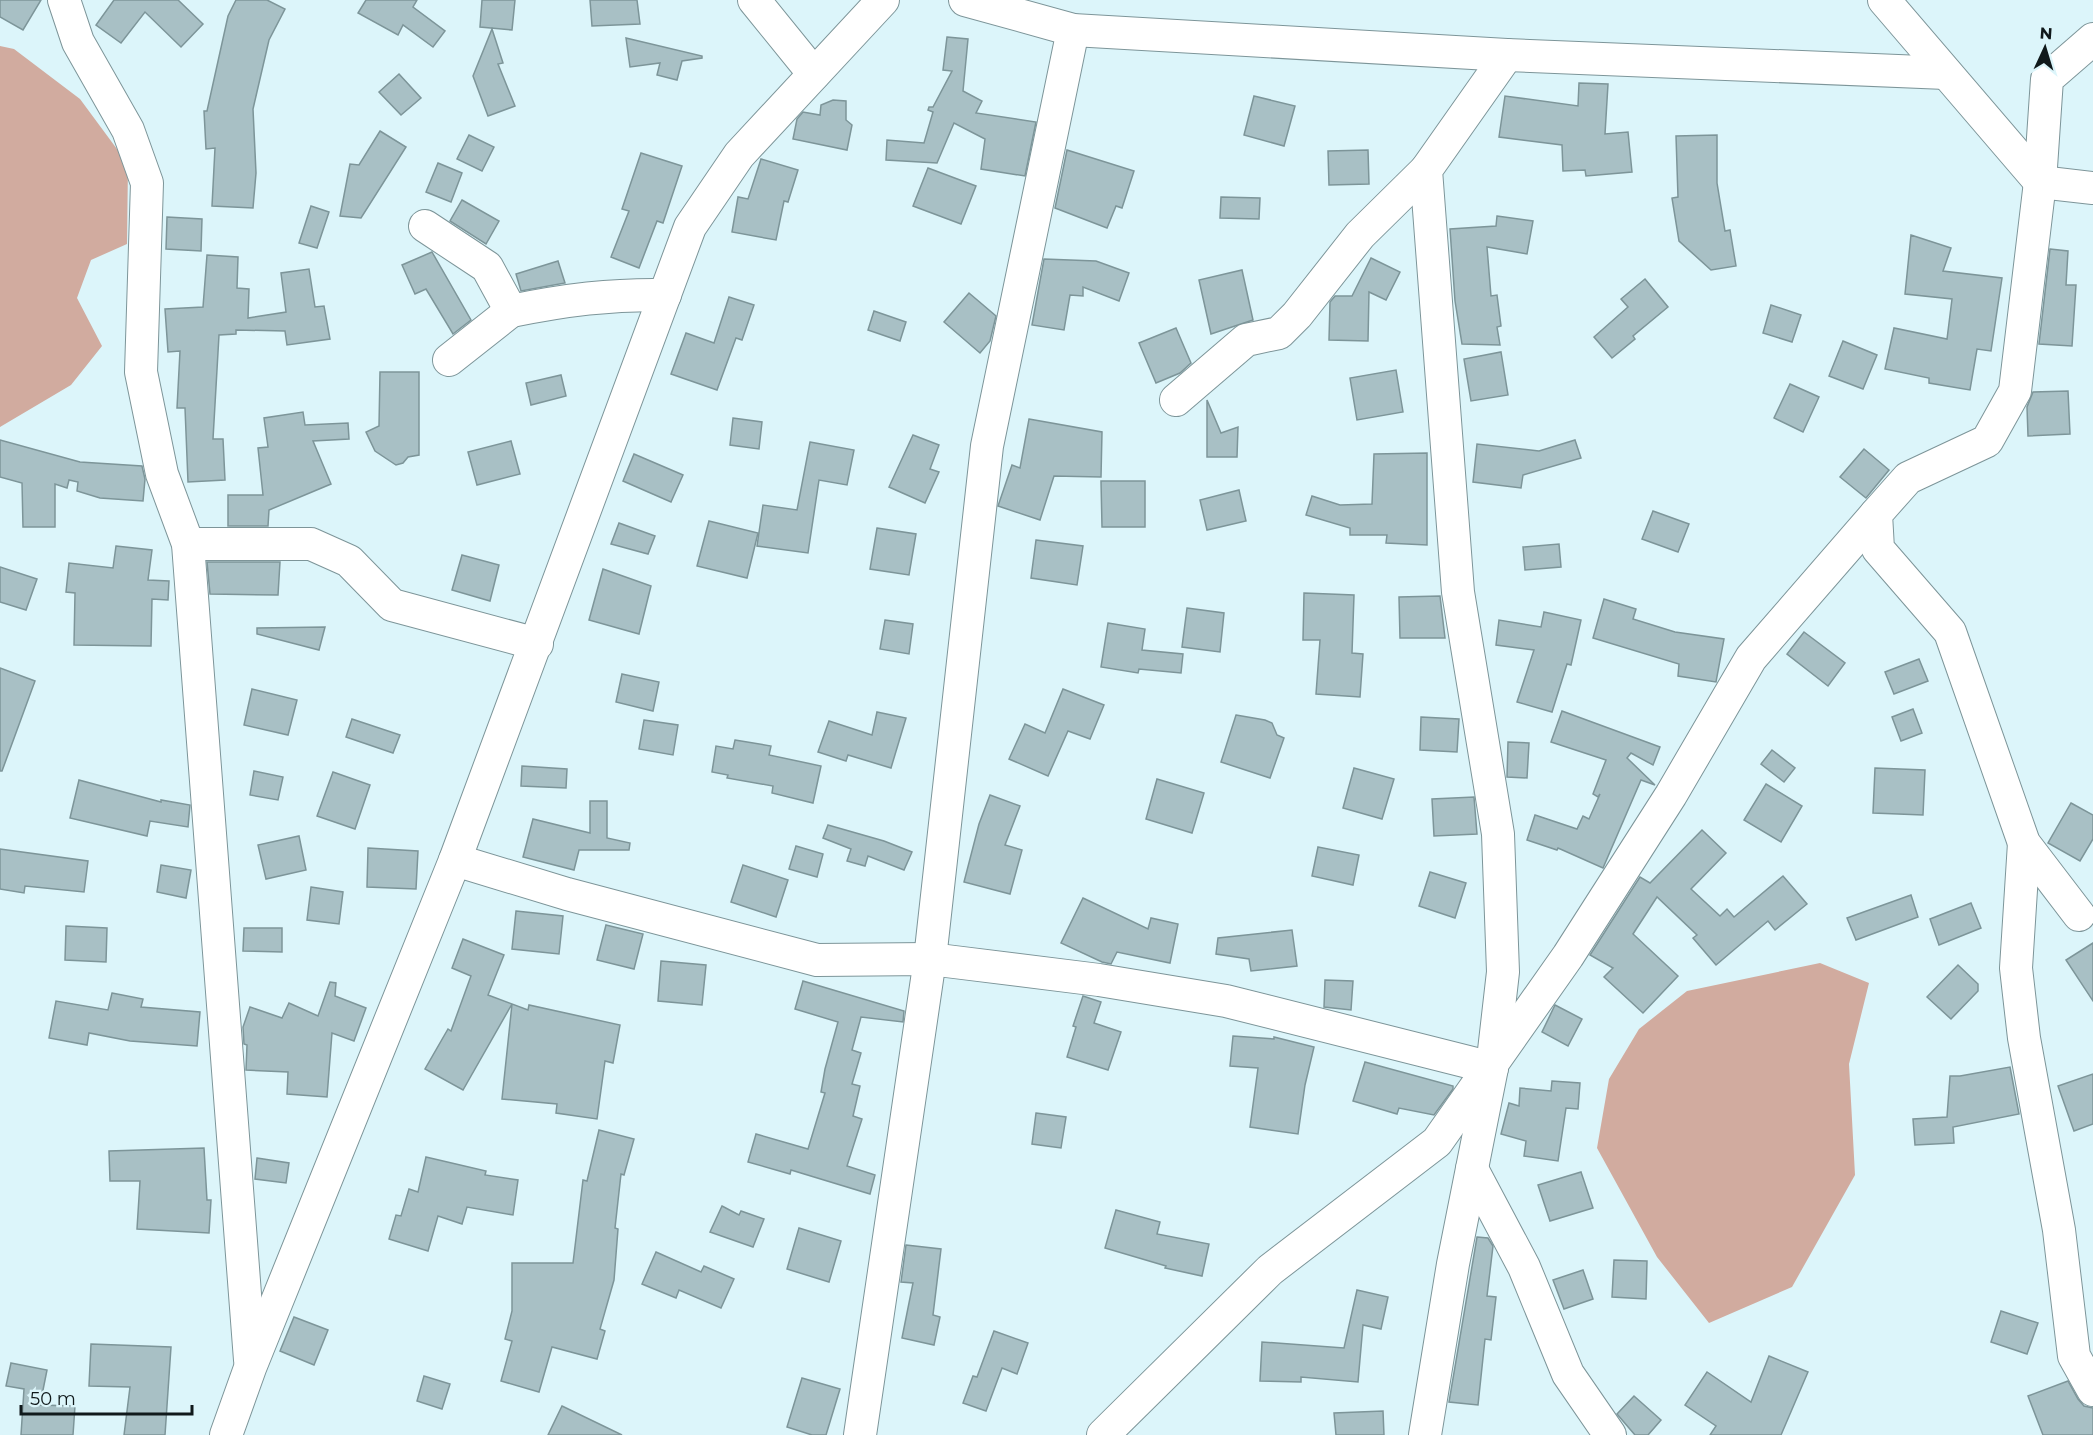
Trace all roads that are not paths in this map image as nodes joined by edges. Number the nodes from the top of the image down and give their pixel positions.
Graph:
1 (64, 0) edge
2 (754, 0) edge
3 (883, 0) edge
4 (965, 0) edge
5 (1884, 0) edge
6 (1073, 30) junction
7 (2093, 39) edge
8 (1507, 55) junction
9 (1946, 73) junction
10 (814, 74) junction
11 (1426, 170) junction
12 (2040, 182) junction
13 (2093, 188) edge
14 (425, 226) dead end
15 (665, 295) junction
16 (512, 311) junction
17 (449, 360) dead end
18 (1176, 400) dead end
19 (1876, 514) junction
20 (188, 544) junction
21 (537, 644) junction
22 (2024, 843) junction
23 (455, 860) junction
24 (2079, 915) dead end
25 (930, 959) junction
26 (1492, 1068) junction
27 (1472, 1168) junction
28 (250, 1368) junction
29 (2093, 1390) edge
30 (232, 1433) edge
31 (860, 1435) edge
32 (1103, 1435) edge
33 (1425, 1435) edge
34 (1610, 1435) edge

1 - 20 street
2 - 10 street
3 - 10 street
4 - 6 street
5 - 9 street
6 - 8 street
6 - 25 street
7 - 12 street
8 - 9 street
8 - 11 street
9 - 12 street
10 - 15 street
11 - 18 street
11 - 26 street
12 - 13 street
12 - 19 street
14 - 16 street
15 - 16 street
15 - 21 street
16 - 17 street
19 - 22 street
19 - 26 street
20 - 21 street
20 - 28 street
21 - 23 street
22 - 24 street
22 - 29 street
23 - 25 street
23 - 28 street
25 - 26 street
25 - 31 street
26 - 27 street
26 - 32 street
27 - 33 street
27 - 34 street
28 - 30 street

